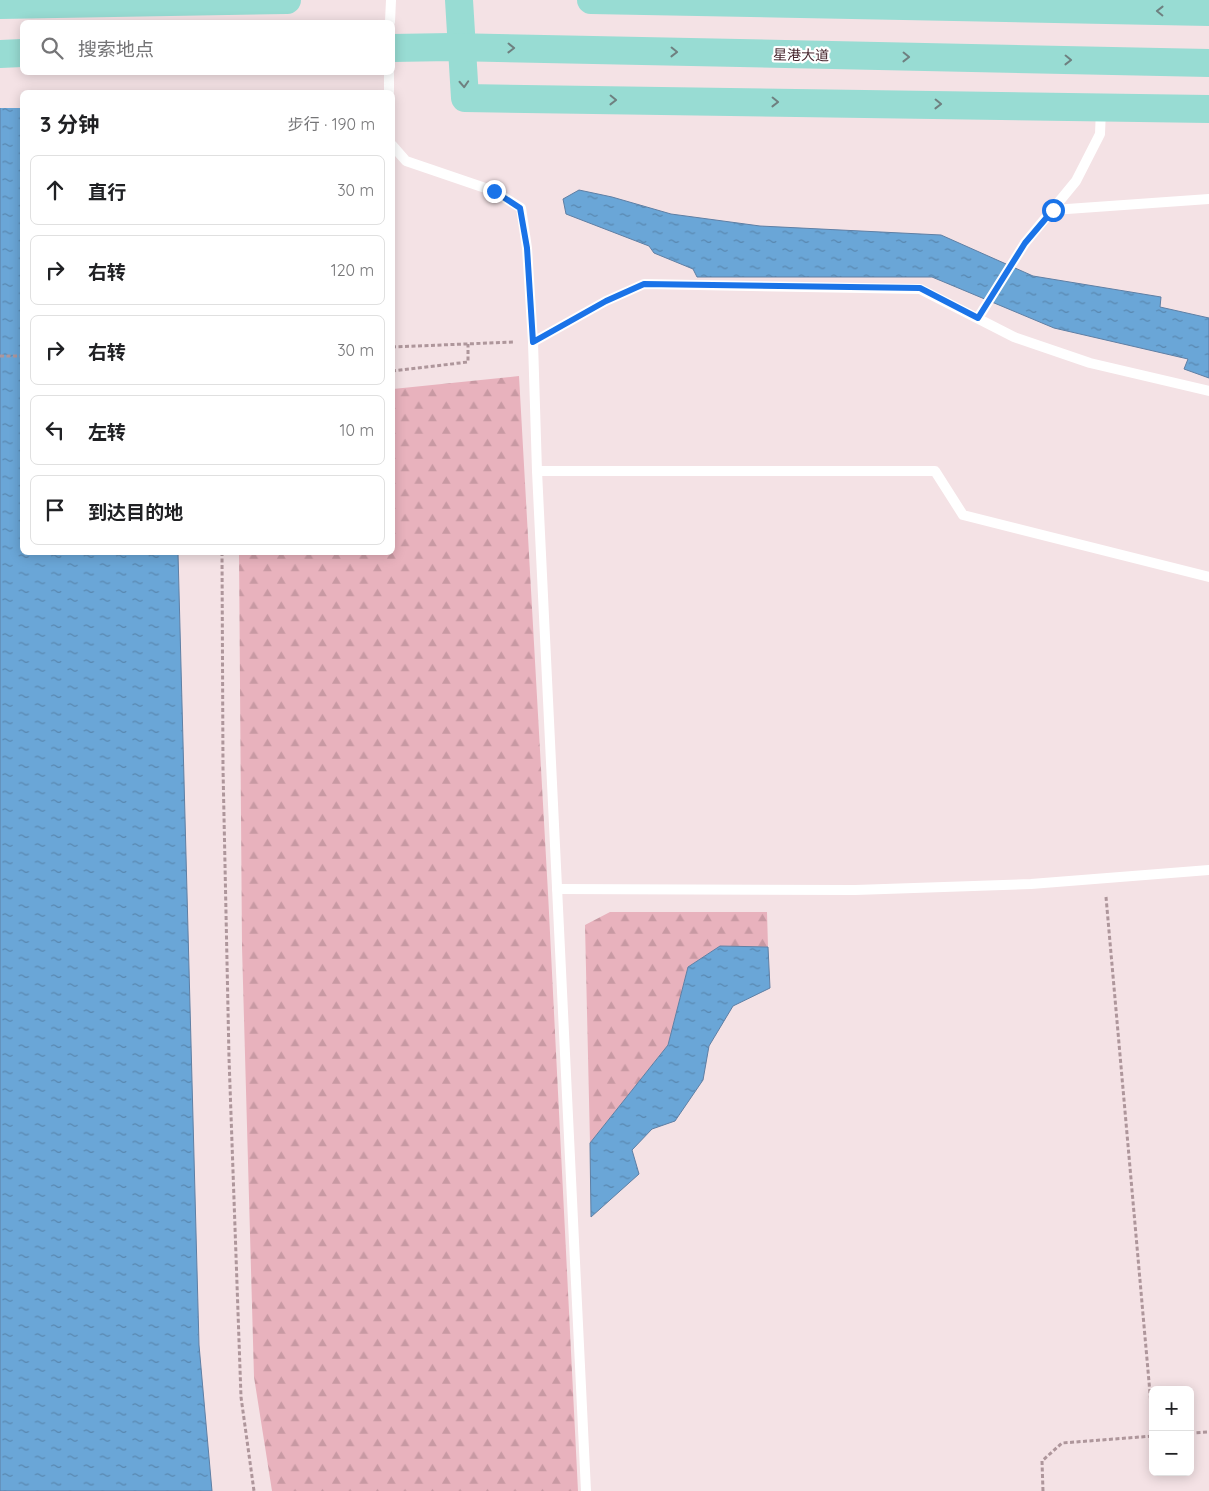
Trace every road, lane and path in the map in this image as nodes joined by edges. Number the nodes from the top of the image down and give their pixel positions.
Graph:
1 (287, 0) edge
2 (391, 0) edge
3 (459, 0) edge
4 (591, 0) edge
5 (0, 5) edge
6 (1209, 12) edge
7 (390, 20) edge
8 (395, 48) edge
9 (20, 53) edge
10 (0, 54) edge
11 (1209, 64) edge
12 (389, 75) edge
13 (389, 90) edge
14 (1102, 107) junction
15 (1209, 109) edge
16 (395, 148) edge
17 (1209, 199) edge
18 (1053, 210) junction
19 (978, 318) junction
20 (533, 342) junction
21 (468, 344) junction
22 (395, 346) edge
23 (0, 356) edge
24 (20, 356) edge
25 (395, 371) edge
26 (1209, 391) edge
27 (537, 471) junction
28 (222, 555) edge
29 (1209, 577) edge
30 (1209, 870) edge
31 (1104, 878) junction
32 (557, 889) junction
33 (1149, 1386) edge
34 (1209, 1432) edge
35 (1194, 1433) edge
36 (1149, 1436) edge
37 (254, 1491) edge
38 (586, 1491) edge
39 (1043, 1491) edge

1 - 5 main road
2 - 7 lane
3 -> 14 main road
6 -> 4 main road
8 -> 11 main road, 星港大道
9 - 10 main road
12 - 13 lane
14 - 15 main road
14 - 18 lane
16 - 20 lane
17 - 18 lane
18 - 19 lane
19 - 20 lane
19 - 26 lane
20 - 21 path
20 - 27 lane
21 - 22 path
21 - 25 path
23 - 24 path
27 - 29 lane
27 - 32 lane
28 - 37 path
30 - 31 lane
31 - 32 lane
31 - 33 path
32 - 38 lane
34 - 35 path
36 - 39 path

